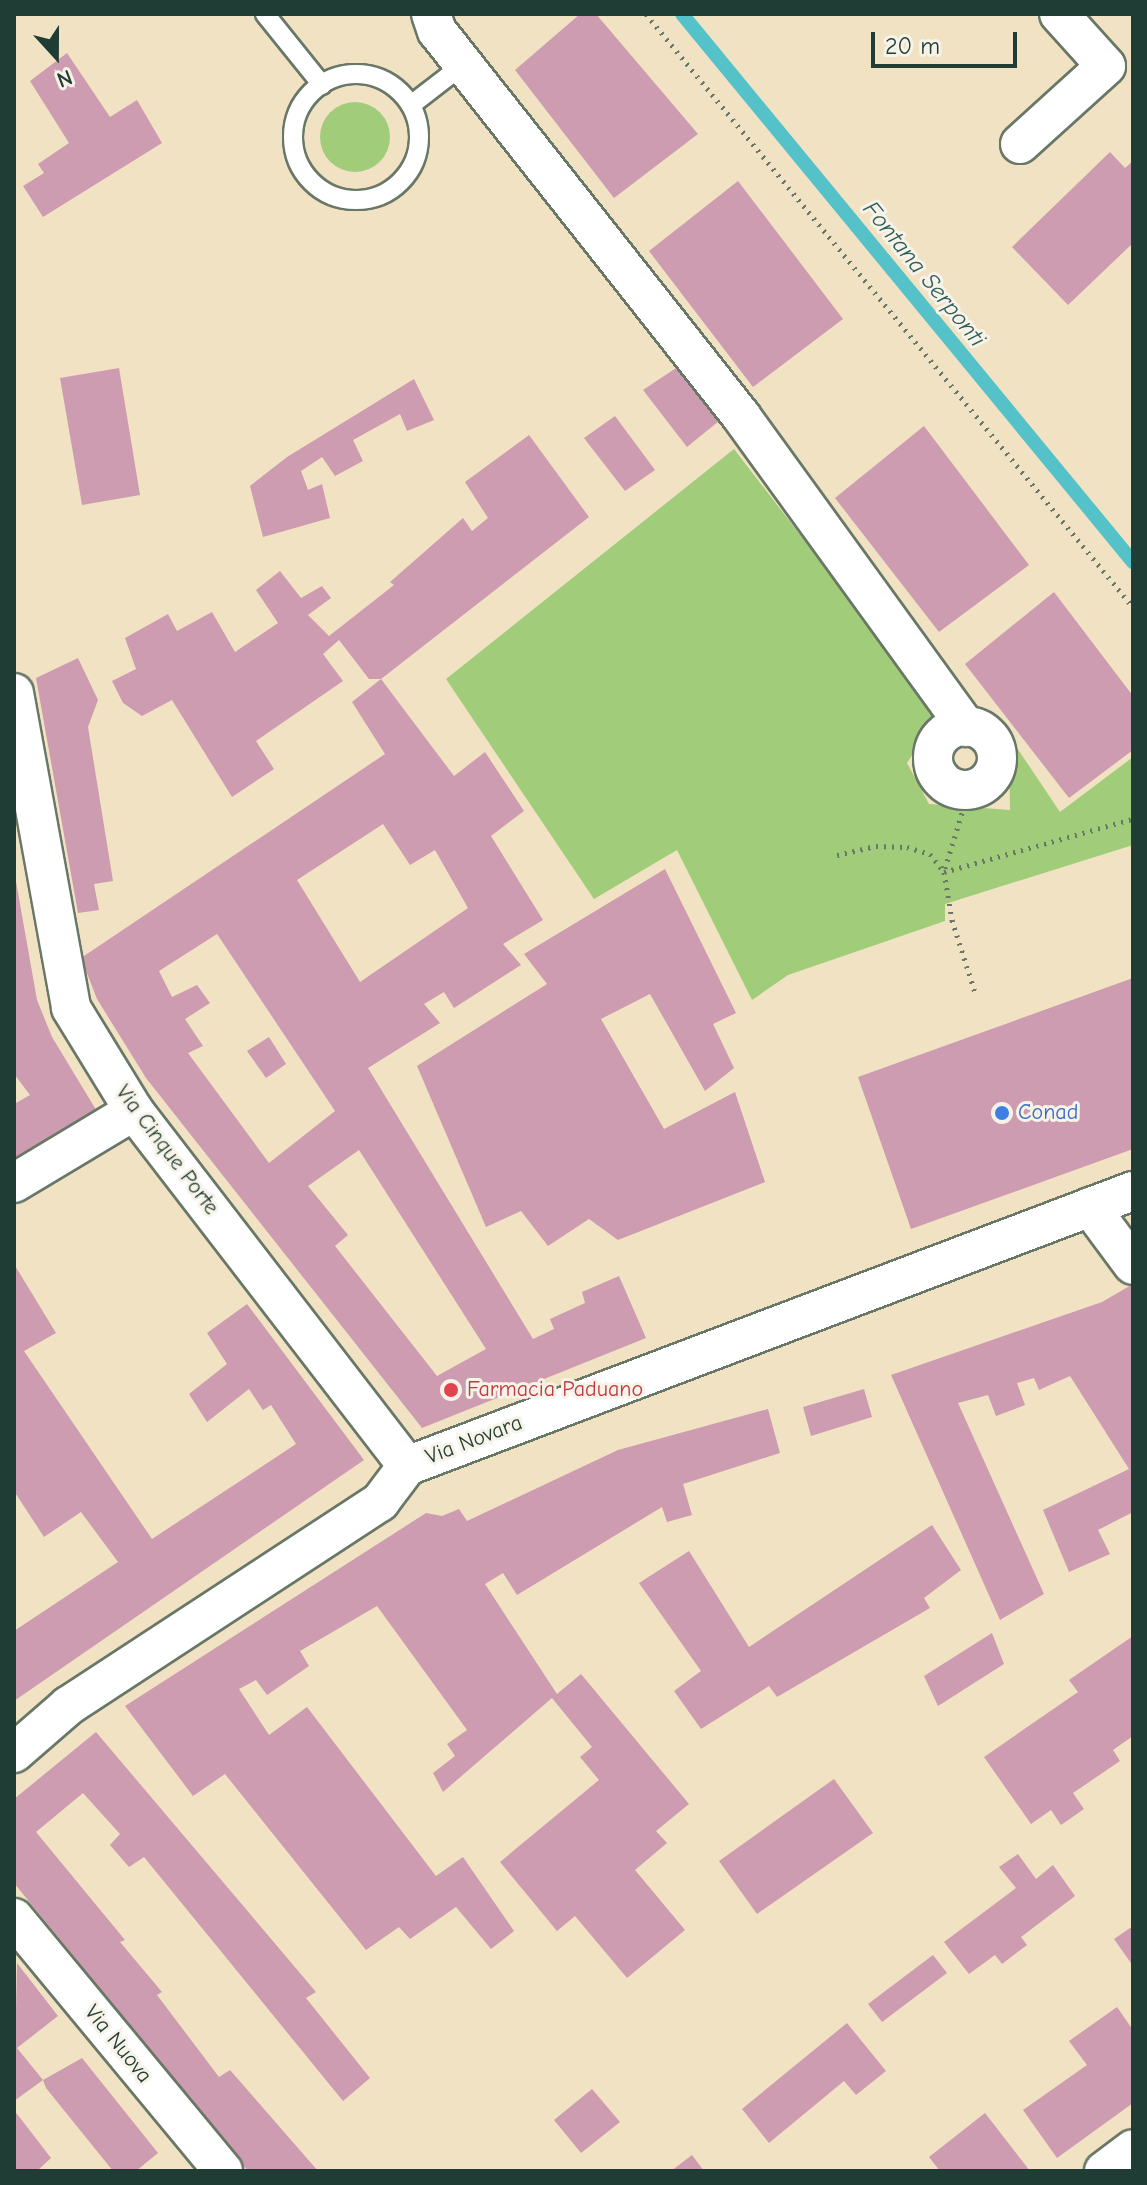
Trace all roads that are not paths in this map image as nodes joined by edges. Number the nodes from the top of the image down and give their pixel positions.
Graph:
1 (265, 14) edge
2 (431, 14) edge
3 (1059, 14) edge
4 (463, 65) junction
5 (322, 85) junction
6 (411, 105) junction
7 (1020, 144) dead end
8 (14, 693) edge
9 (969, 790) road end
10 (134, 1111) junction
11 (14, 1183) edge
12 (1133, 1191) edge
13 (1090, 1207) junction
14 (1133, 1265) edge
15 (407, 1466) junction
16 (14, 1753) edge
17 (14, 1918) edge
18 (1133, 2149) edge
19 (223, 2171) edge
20 (1104, 2171) edge

1 - 5 lane
2 - 4 street
3 - 7 street
4 - 6 lane
4 - 9 street
5 - 6 lane
5 - 6 lane
8 - 10 street, Via Cinque Porte
10 - 11 street
10 - 15 street, Via Cinque Porte
12 - 13 street, Via Novara
13 - 14 street
13 - 15 street, Via Novara
15 - 16 street, Via Novara
17 - 19 street, Via Nuova
18 - 20 street

